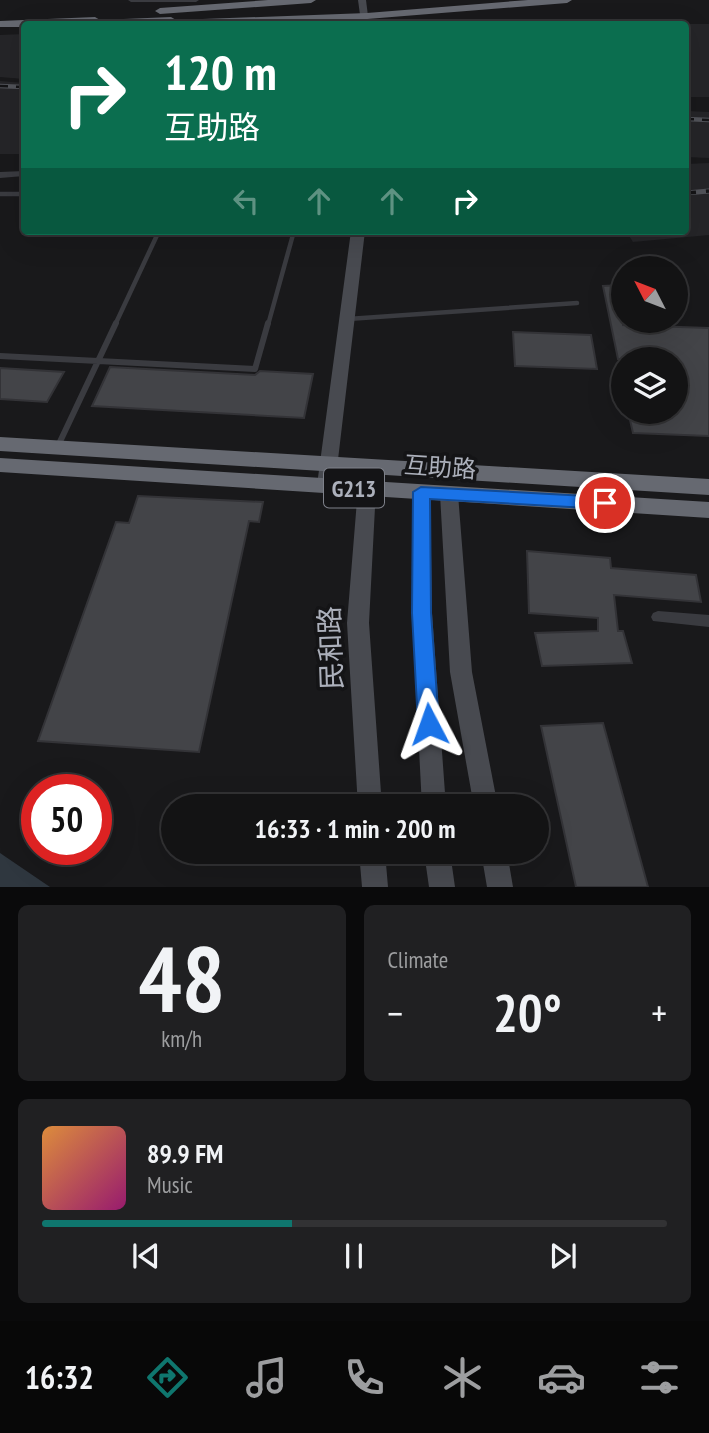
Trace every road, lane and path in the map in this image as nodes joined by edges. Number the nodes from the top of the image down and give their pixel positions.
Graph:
1 (131, 0) edge
2 (196, 0) edge
3 (311, 0) edge
4 (477, 0) edge
5 (567, 0) edge
6 (350, 4) edge
7 (367, 19) junction
8 (78, 21) edge
9 (110, 21) edge
10 (122, 21) edge
11 (284, 21) edge
12 (21, 26) edge
13 (21, 27) edge
14 (0, 28) edge
15 (0, 174) edge
16 (21, 174) edge
17 (0, 194) edge
18 (21, 194) edge
19 (157, 235) edge
20 (293, 235) edge
21 (357, 235) edge
22 (577, 303) dead end
23 (346, 319) junction
24 (0, 356) edge
25 (98, 360) junction
26 (0, 444) edge
27 (57, 448) junction
28 (0, 465) edge
29 (327, 475) junction
30 (709, 487) edge
31 (366, 488) junction
32 (421, 492) junction
33 (449, 494) junction
34 (709, 509) edge
35 (658, 617) dead end
36 (709, 621) edge
37 (369, 794) edge
38 (433, 794) edge
39 (484, 794) edge
40 (439, 864) edge
41 (496, 864) edge
42 (442, 887) edge
43 (500, 887) edge

1 - 2 street
3 - 8 highway
4 - 6 highway
5 - 7 highway
6 - 7 main road
6 - 9 highway
6 - 10 highway
7 - 11 highway
12 - 14 highway
13 - 14 highway
15 - 16 street
17 - 18 lane
19 - 25 lane
20 - 25 lane
21 - 23 main road
22 - 23 lane
23 - 29 main road
24 - 25 lane
25 - 27 lane
26 - 27 highway, 互助路 / G213
27 - 29 highway, 互助路 / G213
28 - 29 highway, 互助路 / G213
29 - 30 highway, 互助路 / G213
29 - 31 highway, 互助路 / G213
31 - 32 highway, 互助路 / G213
31 - 37 main road, 民和路
32 - 33 highway, 互助路 / G213
32 - 38 main road
33 - 34 highway, 互助路 / G213
33 - 39 main road
35 - 36 street
40 - 42 main road
41 - 43 main road

